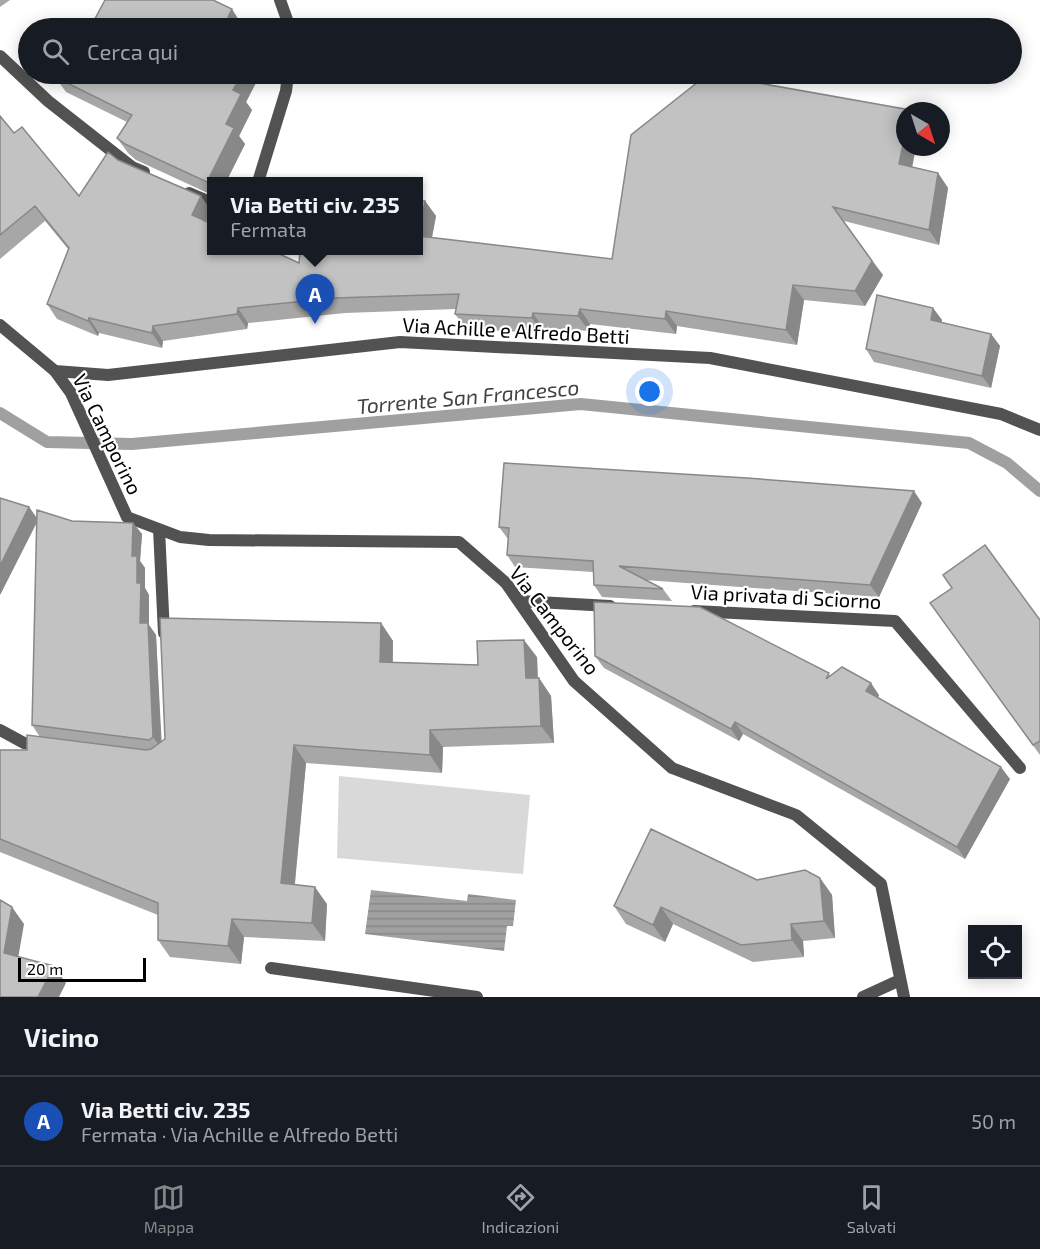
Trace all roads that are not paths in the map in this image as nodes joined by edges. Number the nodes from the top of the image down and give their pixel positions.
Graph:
1 (280, 0) edge
2 (286, 18) edge
3 (0, 56) edge
4 (18, 72) edge
5 (31, 84) edge
6 (287, 84) edge
7 (153, 176) edge
8 (260, 177) edge
9 (173, 186) edge
10 (207, 201) edge
11 (0, 324) edge
12 (55, 371) junction
13 (1040, 430) edge
14 (159, 529) junction
15 (519, 601) junction
16 (628, 607) edge
17 (686, 610) edge
18 (165, 647) edge
19 (0, 730) edge
20 (58, 748) edge
21 (1020, 768) dead end
22 (271, 968) dead end
23 (900, 980) junction
24 (477, 997) edge
25 (863, 997) edge
26 (904, 997) edge

1 - 2 street
3 - 4 street
5 - 7 street
6 - 8 street
9 - 10 street
11 - 12 street
12 - 13 street, Via Achille e Alfredo Betti
12 - 14 street, Via Camporino
14 - 15 street, Via Camporino
14 - 18 street
15 - 16 street
15 - 23 street, Via Camporino
17 - 21 street, Via privata di Sciorno
19 - 20 street
22 - 24 street
23 - 25 street
23 - 26 street, Via Camporino

